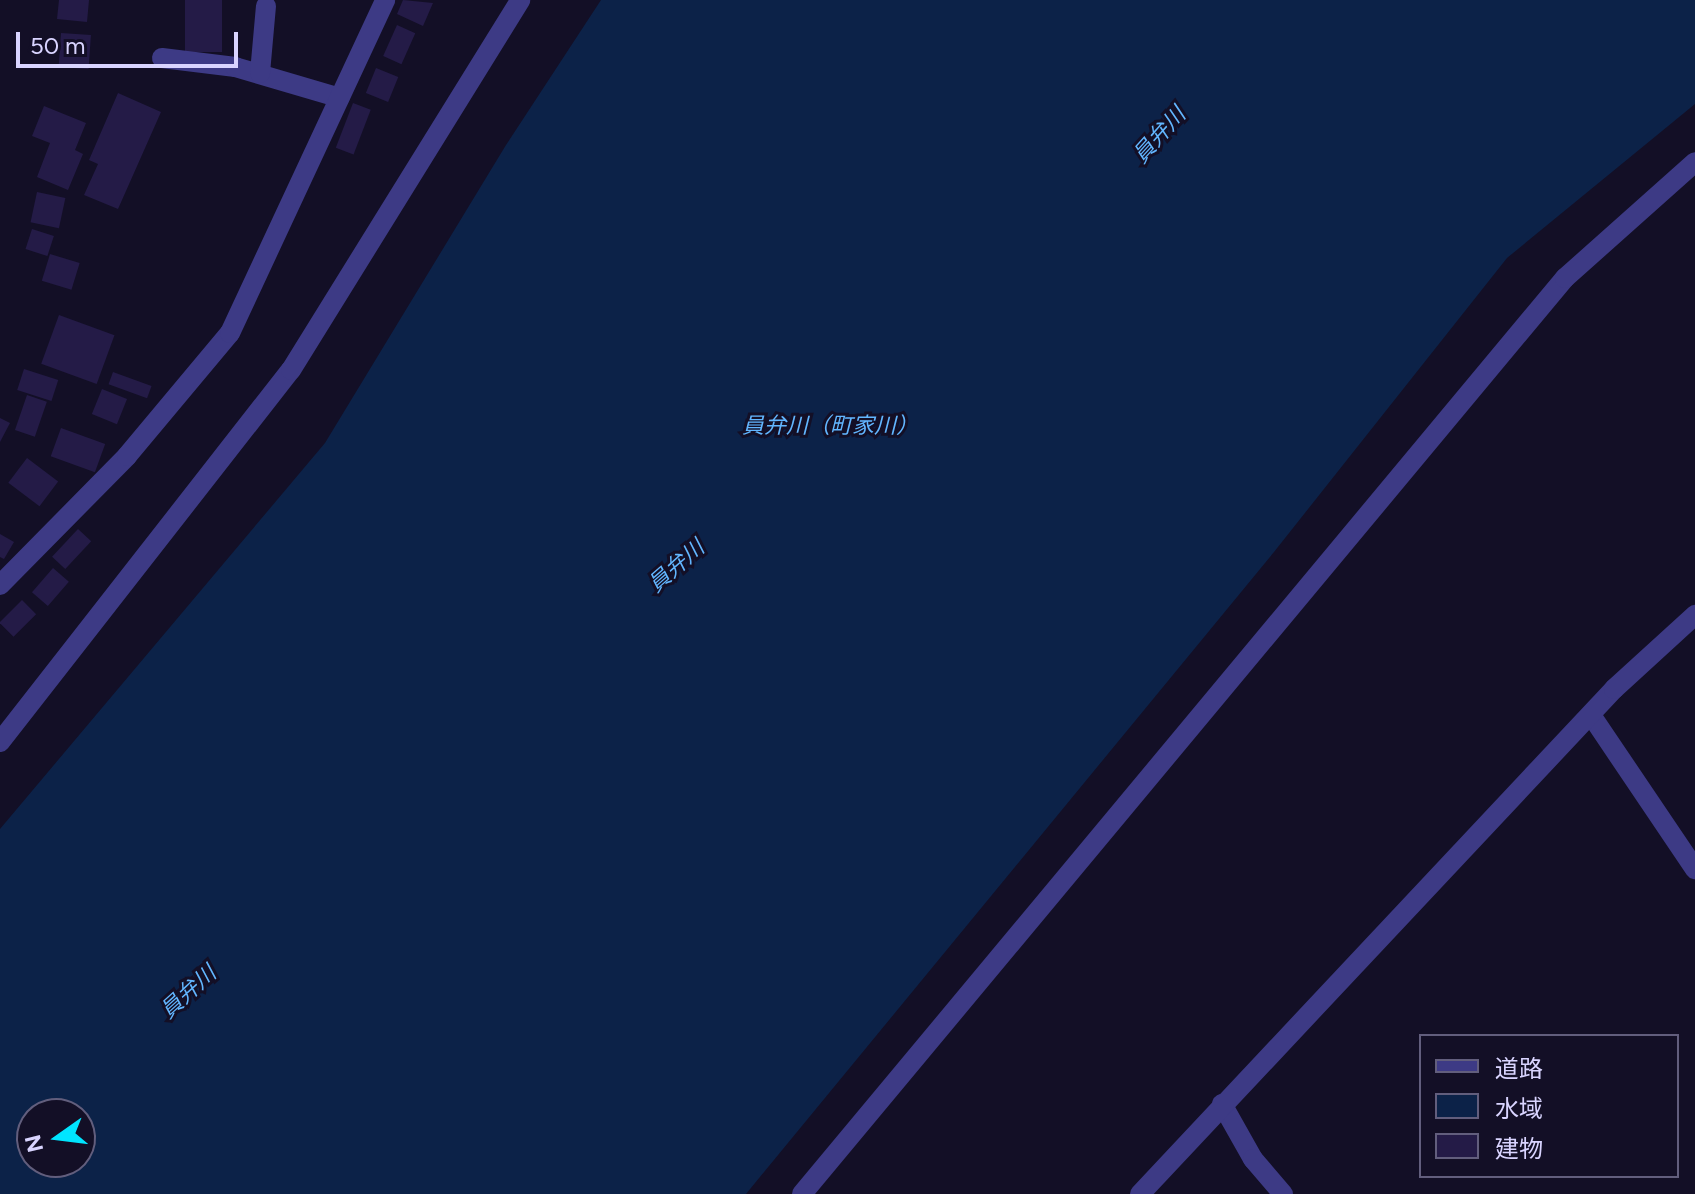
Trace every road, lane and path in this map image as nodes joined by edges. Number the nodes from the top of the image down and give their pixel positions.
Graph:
1 (385, 0) edge
2 (520, 0) edge
3 (266, 6) dead end
4 (162, 58) dead end
5 (260, 73) junction
6 (340, 98) junction
7 (1695, 162) edge
8 (0, 585) edge
9 (1695, 615) edge
10 (1591, 715) junction
11 (0, 742) edge
12 (1695, 869) edge
13 (1222, 1104) junction
14 (802, 1194) edge
15 (1140, 1194) edge
16 (1283, 1194) edge

1 - 6 street
2 - 11 street
3 - 5 street
4 - 5 street
5 - 6 street
6 - 8 street
7 - 14 street
9 - 10 street
10 - 12 street
10 - 13 street
13 - 15 street
13 - 16 street

